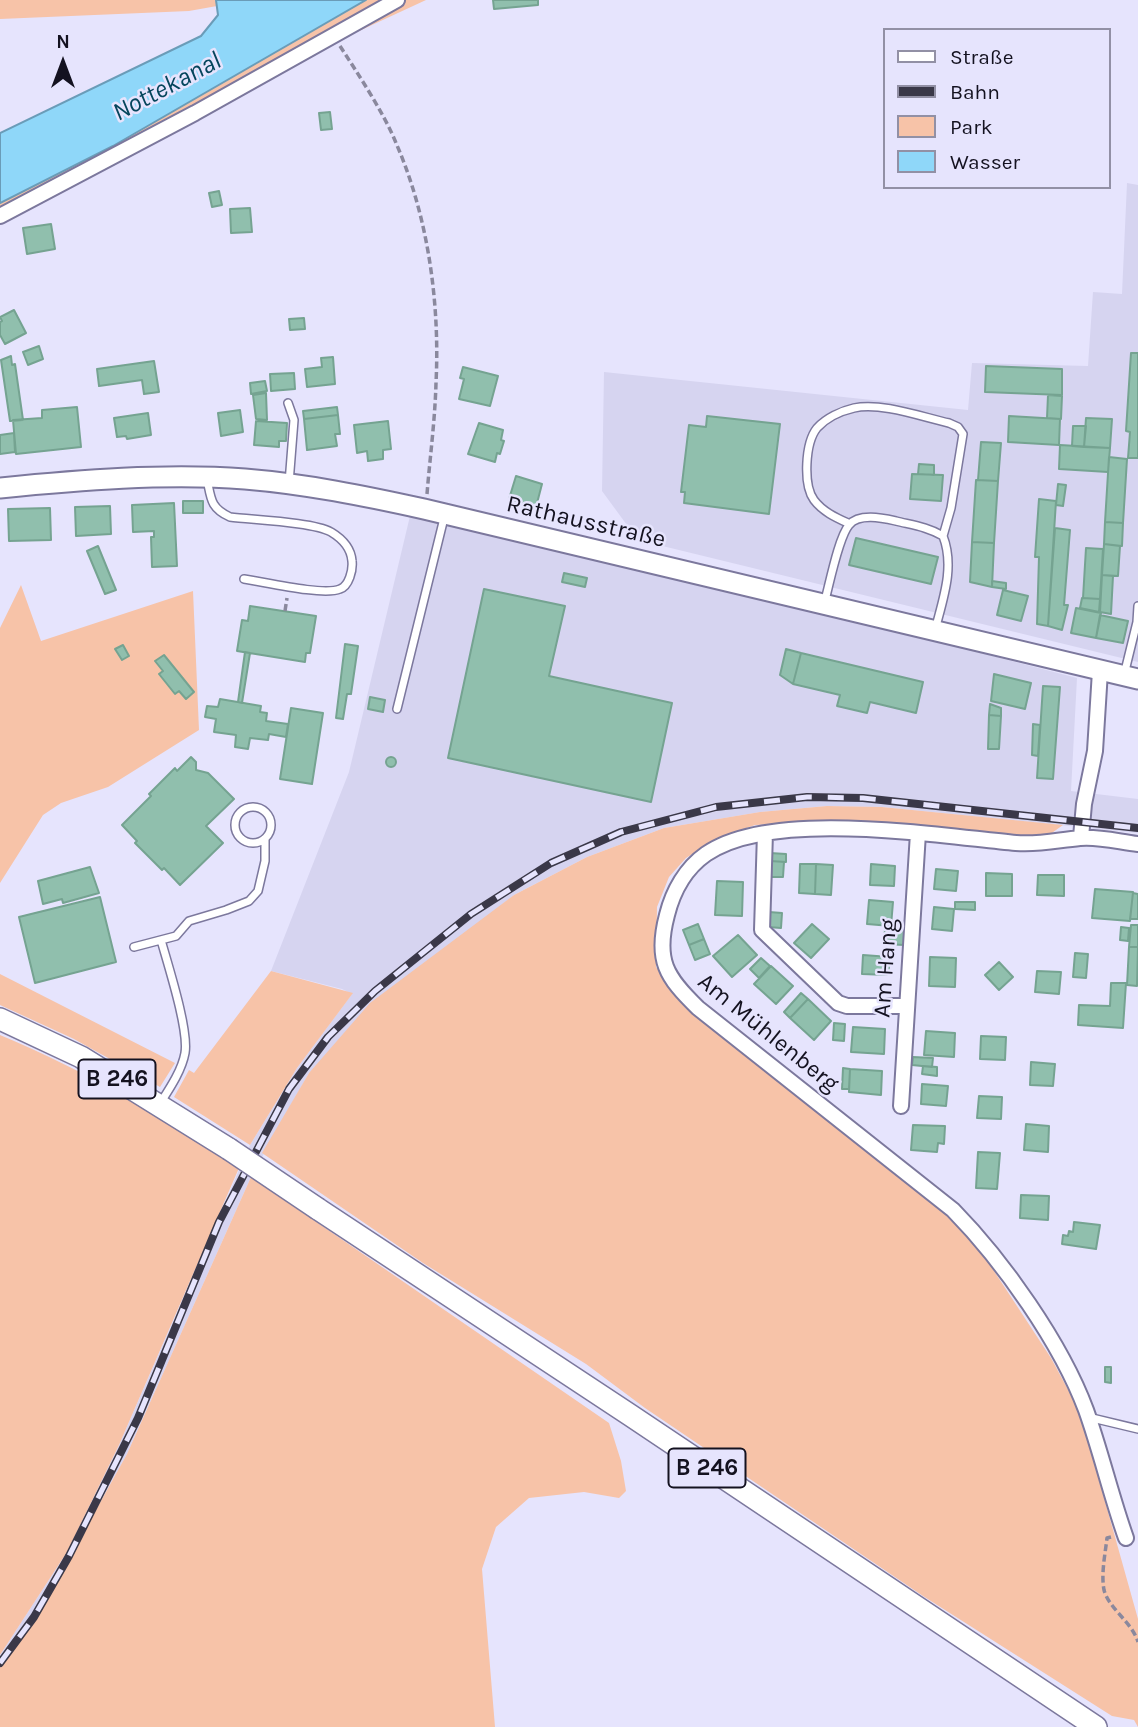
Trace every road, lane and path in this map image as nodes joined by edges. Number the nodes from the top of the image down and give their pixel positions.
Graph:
1 (397, 0) edge
2 (334, 36) junction
3 (0, 216) edge
4 (288, 403) dead end
5 (206, 478) junction
6 (289, 484) junction
7 (8, 487) edge
8 (424, 509) junction
9 (445, 513) junction
10 (849, 524) junction
11 (943, 536) junction
12 (244, 579) dead end
13 (824, 605) junction
14 (1138, 606) edge
15 (935, 631) junction
16 (1100, 671) junction
17 (1131, 678) edge
18 (397, 709) dead end
19 (918, 833) junction
20 (765, 834) junction
21 (1081, 838) junction
22 (265, 840) junction
23 (1138, 844) edge
24 (161, 940) junction
25 (134, 947) dead end
26 (907, 1006) junction
27 (0, 1019) edge
28 (160, 1105) junction
29 (901, 1106) dead end
30 (1088, 1418) junction
31 (1138, 1429) edge
32 (1125, 1534) joint
33 (1138, 1642) edge
34 (1096, 1727) edge

1 - 2 street
2 - 3 street
2 - 8 path
4 - 6 lane
5 - 6 main road, Rathausstraße
5 - 7 main road, Rathausstraße
5 - 12 lane
6 - 8 main road, Rathausstraße
8 - 9 main road, Rathausstraße
9 - 13 main road, Rathausstraße
9 - 18 lane
10 - 11 lane
10 - 11 lane
10 - 13 lane
11 - 15 lane
13 - 15 main road, Rathausstraße
14 - 17 lane
15 - 16 main road, Rathausstraße
16 - 17 main road, Rathausstraße
16 - 21 street
19 - 20 street, Am Mühlenberg
19 - 21 street, Am Mühlenberg
19 - 26 street, Am Hang
20 - 26 street
20 - 30 street, Am Mühlenberg
21 - 23 street, Am Mühlenberg
22 - 22 lane
22 - 24 lane
24 - 25 lane
24 - 28 lane
26 - 29 street, Am Hang
27 - 28 main road, B 246
28 - 34 main road, B 246, bridge
30 - 31 lane
30 - 32 street, Am Mühlenberg
32 - 33 path

